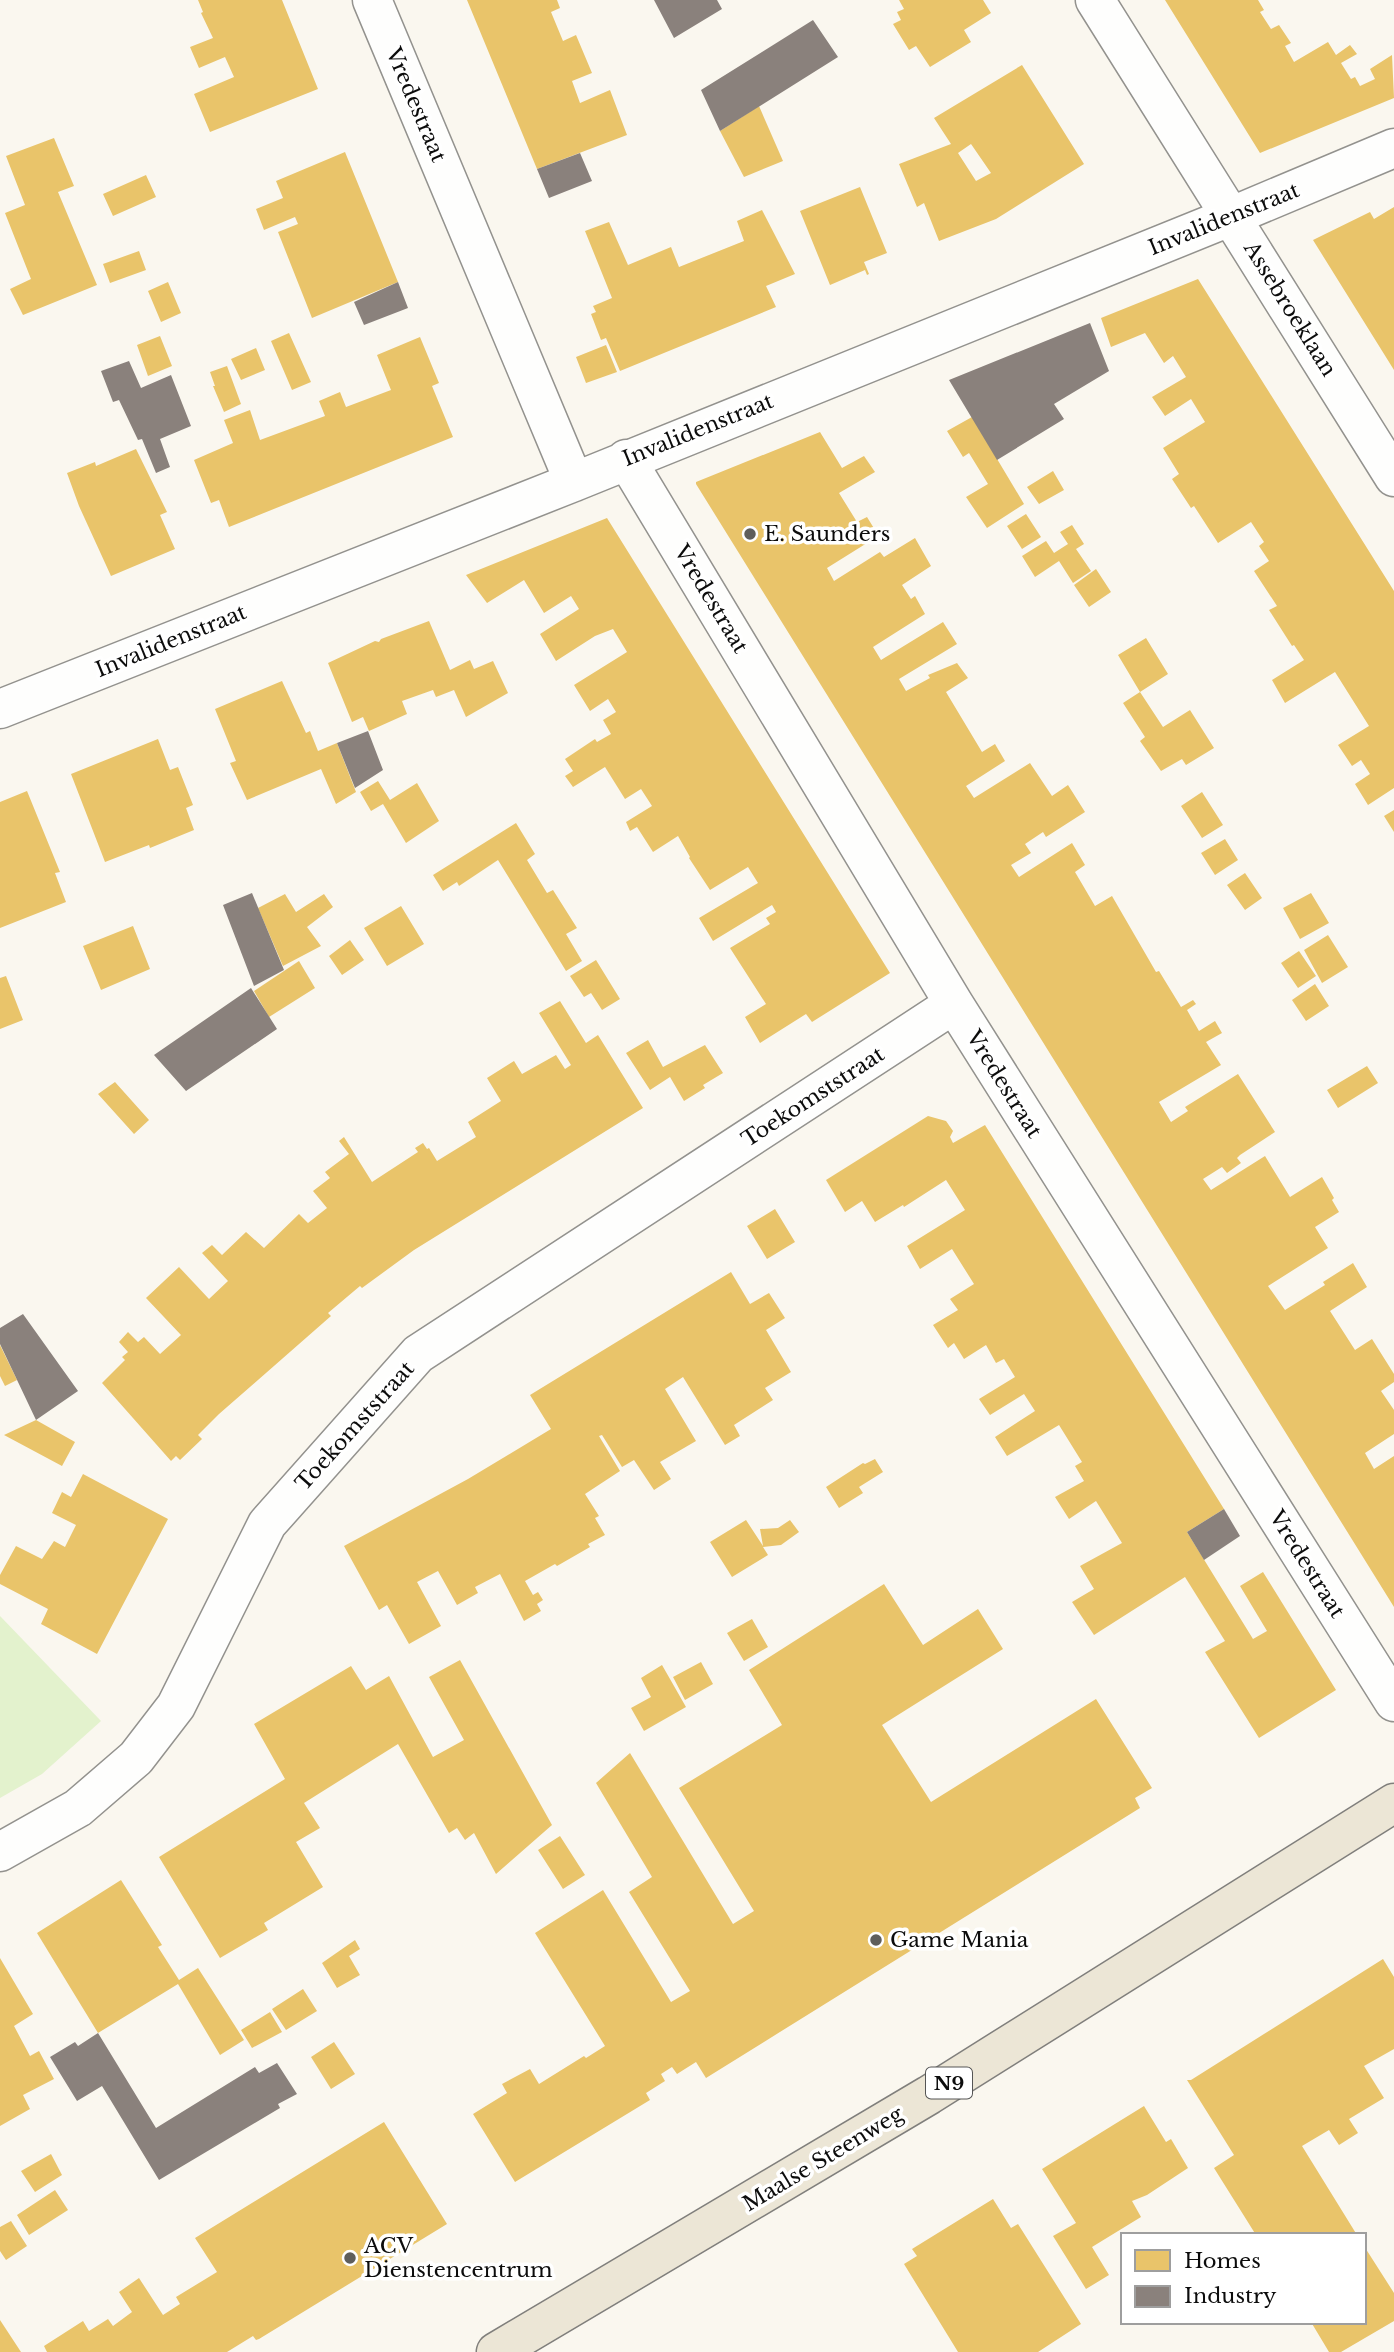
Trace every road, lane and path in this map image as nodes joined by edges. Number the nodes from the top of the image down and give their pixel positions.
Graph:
1 (372, 0) edge
2 (1095, 0) edge
3 (1394, 148) edge
4 (1232, 216) junction
5 (626, 459) junction
6 (1394, 477) edge
7 (574, 482) junction
8 (0, 709) edge
9 (954, 1004) junction
10 (1394, 1702) edge
11 (1394, 1803) edge
12 (0, 1852) edge
13 (496, 2352) edge

1 - 7 street, Vredestraat
2 - 4 street, Assebroeklaan
3 - 4 street, Invalidenstraat
4 - 5 street, Invalidenstraat
4 - 6 street, Assebroeklaan
5 - 7 street, Invalidenstraat
5 - 9 street, Vredestraat
7 - 8 street, Invalidenstraat
9 - 10 street, Vredestraat
9 - 12 street, Toekomststraat
11 - 13 main road, Maalse Steenweg / N9

